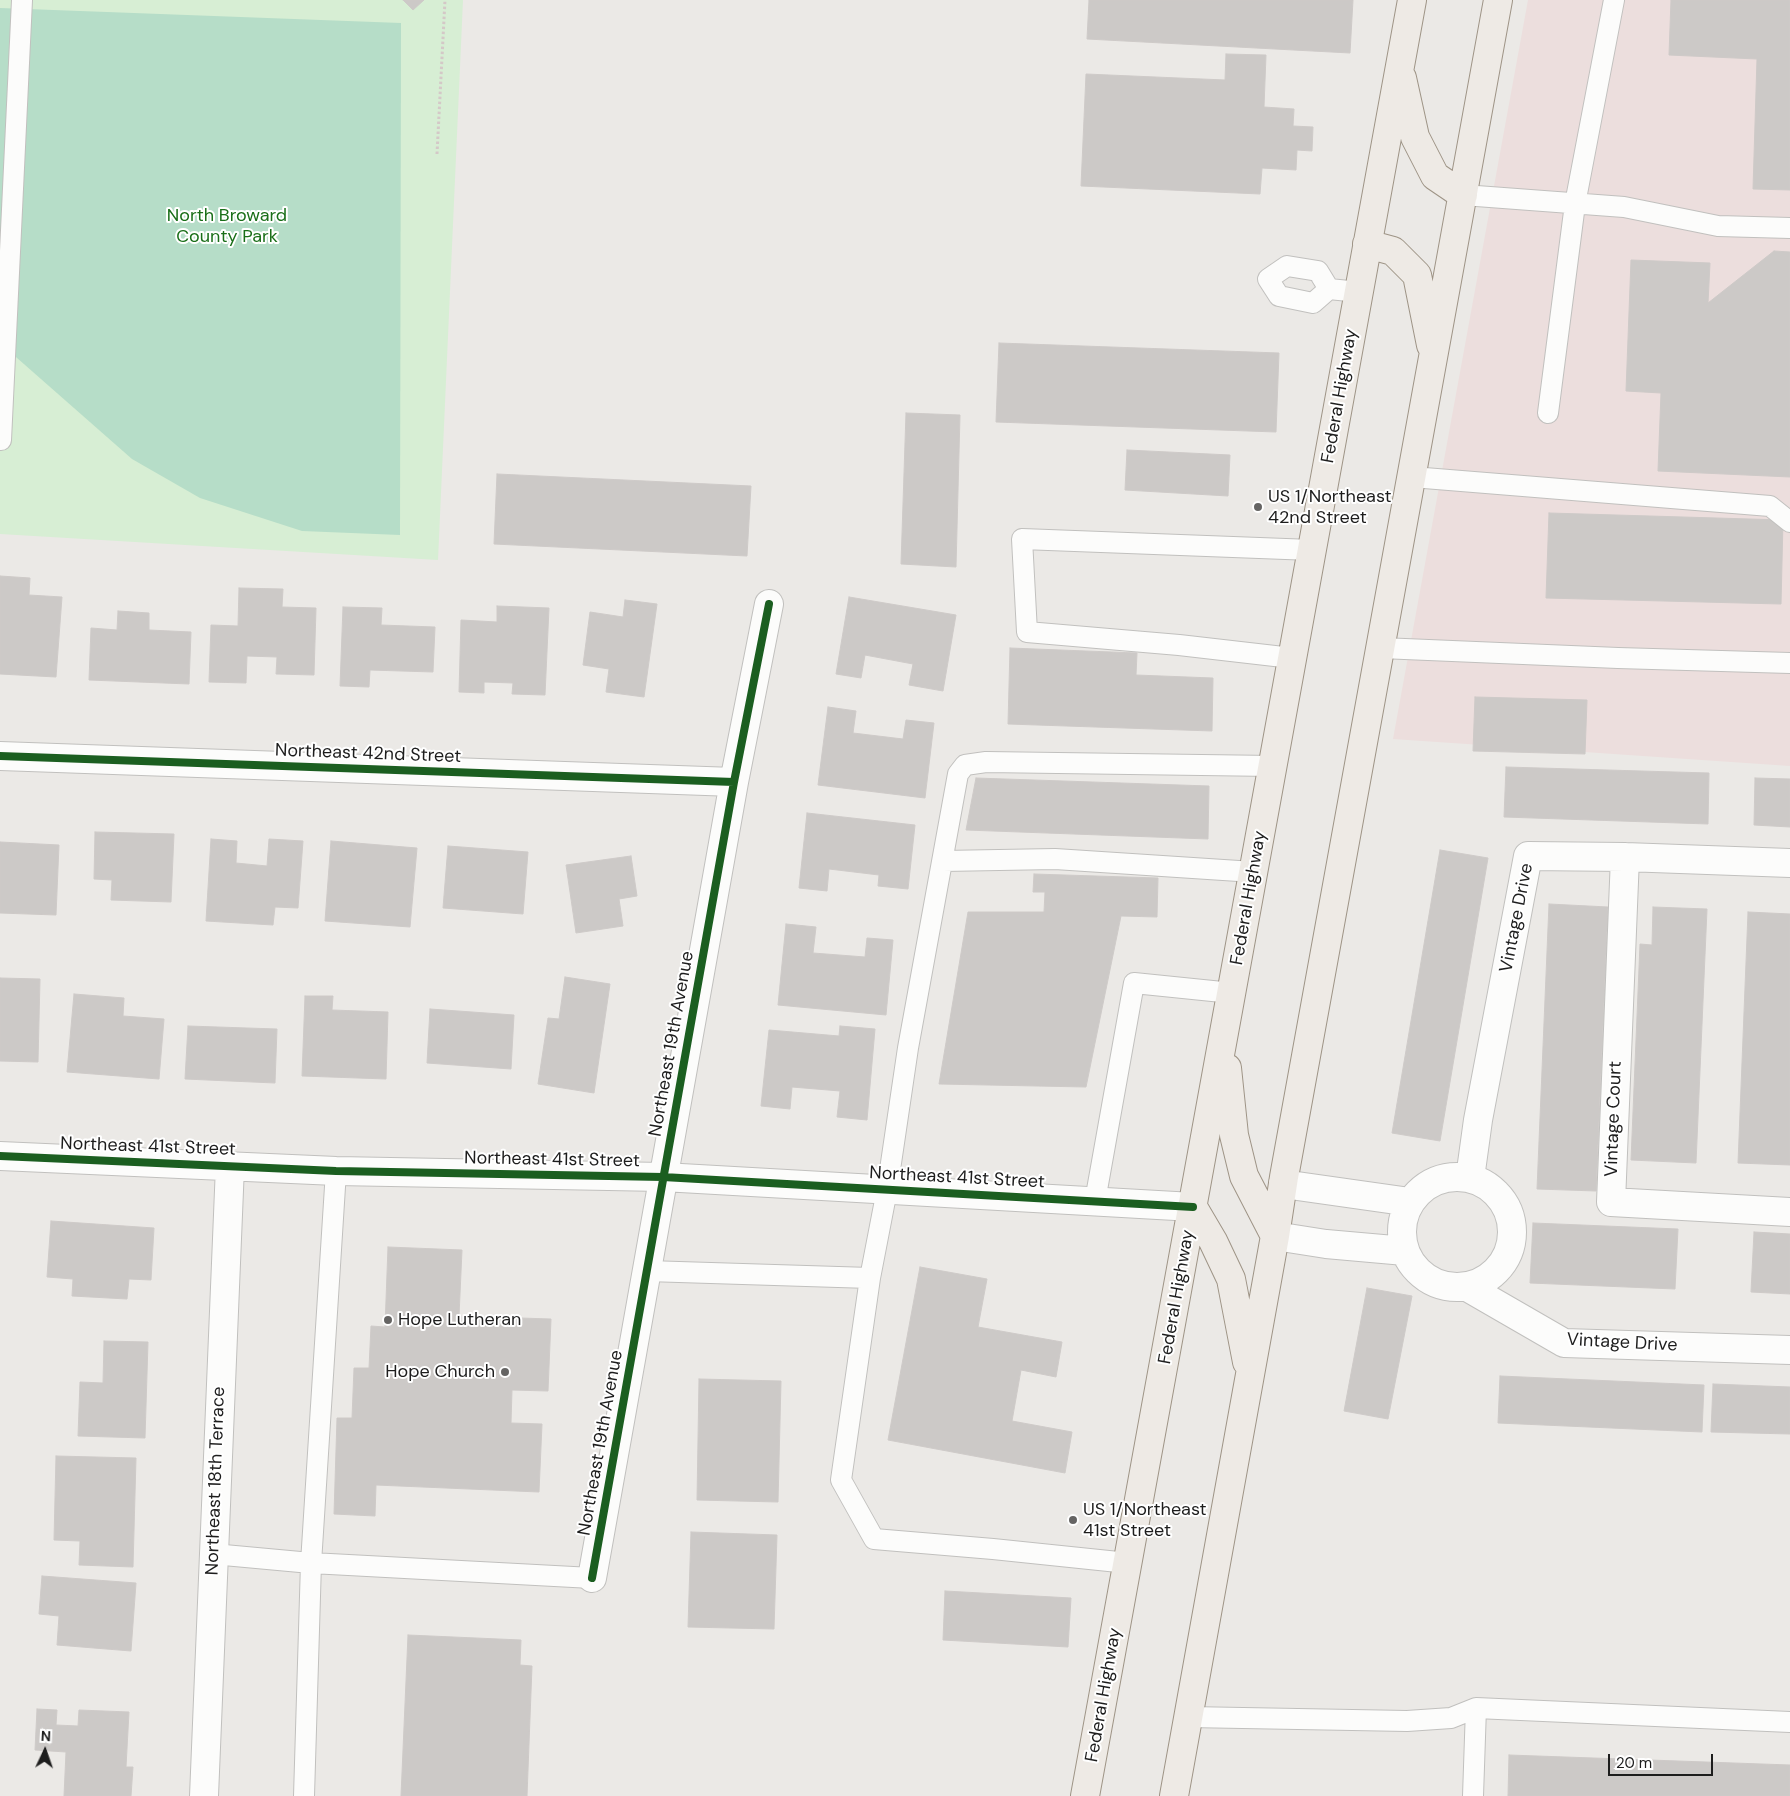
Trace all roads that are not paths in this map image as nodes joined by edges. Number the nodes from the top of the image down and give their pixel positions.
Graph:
1 (22, 0) edge
2 (1412, 0) edge
3 (1498, 0) edge
4 (1614, 0) edge
5 (1400, 67) junction
6 (1463, 195) junction
7 (1575, 204) junction
8 (1790, 228) edge
9 (1367, 244) junction
10 (1328, 289) dead end
11 (1359, 292) junction
12 (3, 320) edge
13 (1433, 359) junction
14 (1548, 412) dead end
15 (1, 440) edge
16 (1412, 477) junction
17 (1790, 522) edge
18 (1312, 550) junction
19 (769, 604) dead end
20 (1381, 648) junction
21 (1292, 658) junction
22 (1790, 663) edge
23 (0, 756) edge
24 (1273, 766) junction
25 (734, 782) junction
26 (1625, 857) junction
27 (943, 861) junction
28 (1790, 863) edge
29 (1254, 872) junction
30 (1232, 993) junction
31 (1223, 1040) junction
32 (0, 1156) edge
33 (230, 1166) junction
34 (336, 1171) junction
35 (664, 1177) junction
36 (1470, 1178) junction
37 (1283, 1184) junction
38 (887, 1190) junction
39 (1095, 1201) junction
40 (1410, 1202) junction
41 (1193, 1207) junction
42 (1790, 1212) edge
43 (1275, 1236) junction
44 (1405, 1251) junction
45 (648, 1271) junction
46 (870, 1278) junction
47 (1468, 1287) junction
48 (1790, 1350) edge
49 (1250, 1375) junction
50 (213, 1554) junction
51 (311, 1563) junction
52 (1128, 1563) junction
53 (592, 1578) joint
54 (1476, 1708) junction
55 (1188, 1717) junction
56 (1790, 1722) edge
57 (204, 1796) edge
58 (304, 1796) edge
59 (1085, 1796) edge
60 (1174, 1796) edge
61 (1473, 1796) edge

1 - 12 lane
2 - 5 main road, Federal Highway
3 - 6 main road
4 - 7 lane
5 - 6 main road
5 - 9 main road, Federal Highway
6 - 7 lane
6 - 13 main road
7 - 8 lane
7 - 14 lane
9 - 11 main road, Federal Highway
9 - 13 main road
10 - 11 lane
11 - 18 main road, Federal Highway
12 - 15 lane
13 - 16 main road
16 - 17 lane
16 - 20 main road
18 - 21 main road, Federal Highway
18 - 21 lane
19 - 25 street, Northeast 19th Avenue
20 - 22 lane
20 - 37 main road
21 - 24 main road, Federal Highway
23 - 25 street, Northeast 42nd Street
24 - 27 lane
24 - 29 main road, Federal Highway
25 - 35 street, Northeast 19th Avenue
26 - 28 street, Vintage Drive
26 - 36 street, Vintage Drive
26 - 42 street, Vintage Court
27 - 29 lane
27 - 38 lane
29 - 30 main road, Federal Highway
30 - 31 main road, Federal Highway
30 - 39 lane
31 - 41 main road, Federal Highway
31 - 43 main road
32 - 33 street, Northeast 41st Street
33 - 34 street, Northeast 41st Street
33 - 50 street, Northeast 18th Terrace
34 - 35 street, Northeast 41st Street
34 - 51 lane
35 - 38 street, Northeast 41st Street
35 - 45 street, Northeast 19th Avenue
36 - 40 street
36 - 47 street
37 - 40 street
37 - 43 main road
38 - 39 street, Northeast 41st Street
38 - 46 lane
39 - 41 street, Northeast 41st Street
40 - 44 street
41 - 49 main road
41 - 52 main road, Federal Highway
43 - 44 street
43 - 49 main road
44 - 47 street
45 - 46 lane
45 - 53 street, Northeast 19th Avenue
46 - 52 lane
47 - 48 street, Vintage Drive
49 - 55 main road
50 - 51 lane
50 - 57 street, Northeast 18th Terrace
51 - 53 lane
51 - 58 lane
52 - 59 main road, Federal Highway
54 - 55 lane
54 - 56 lane
54 - 61 lane
55 - 60 main road

